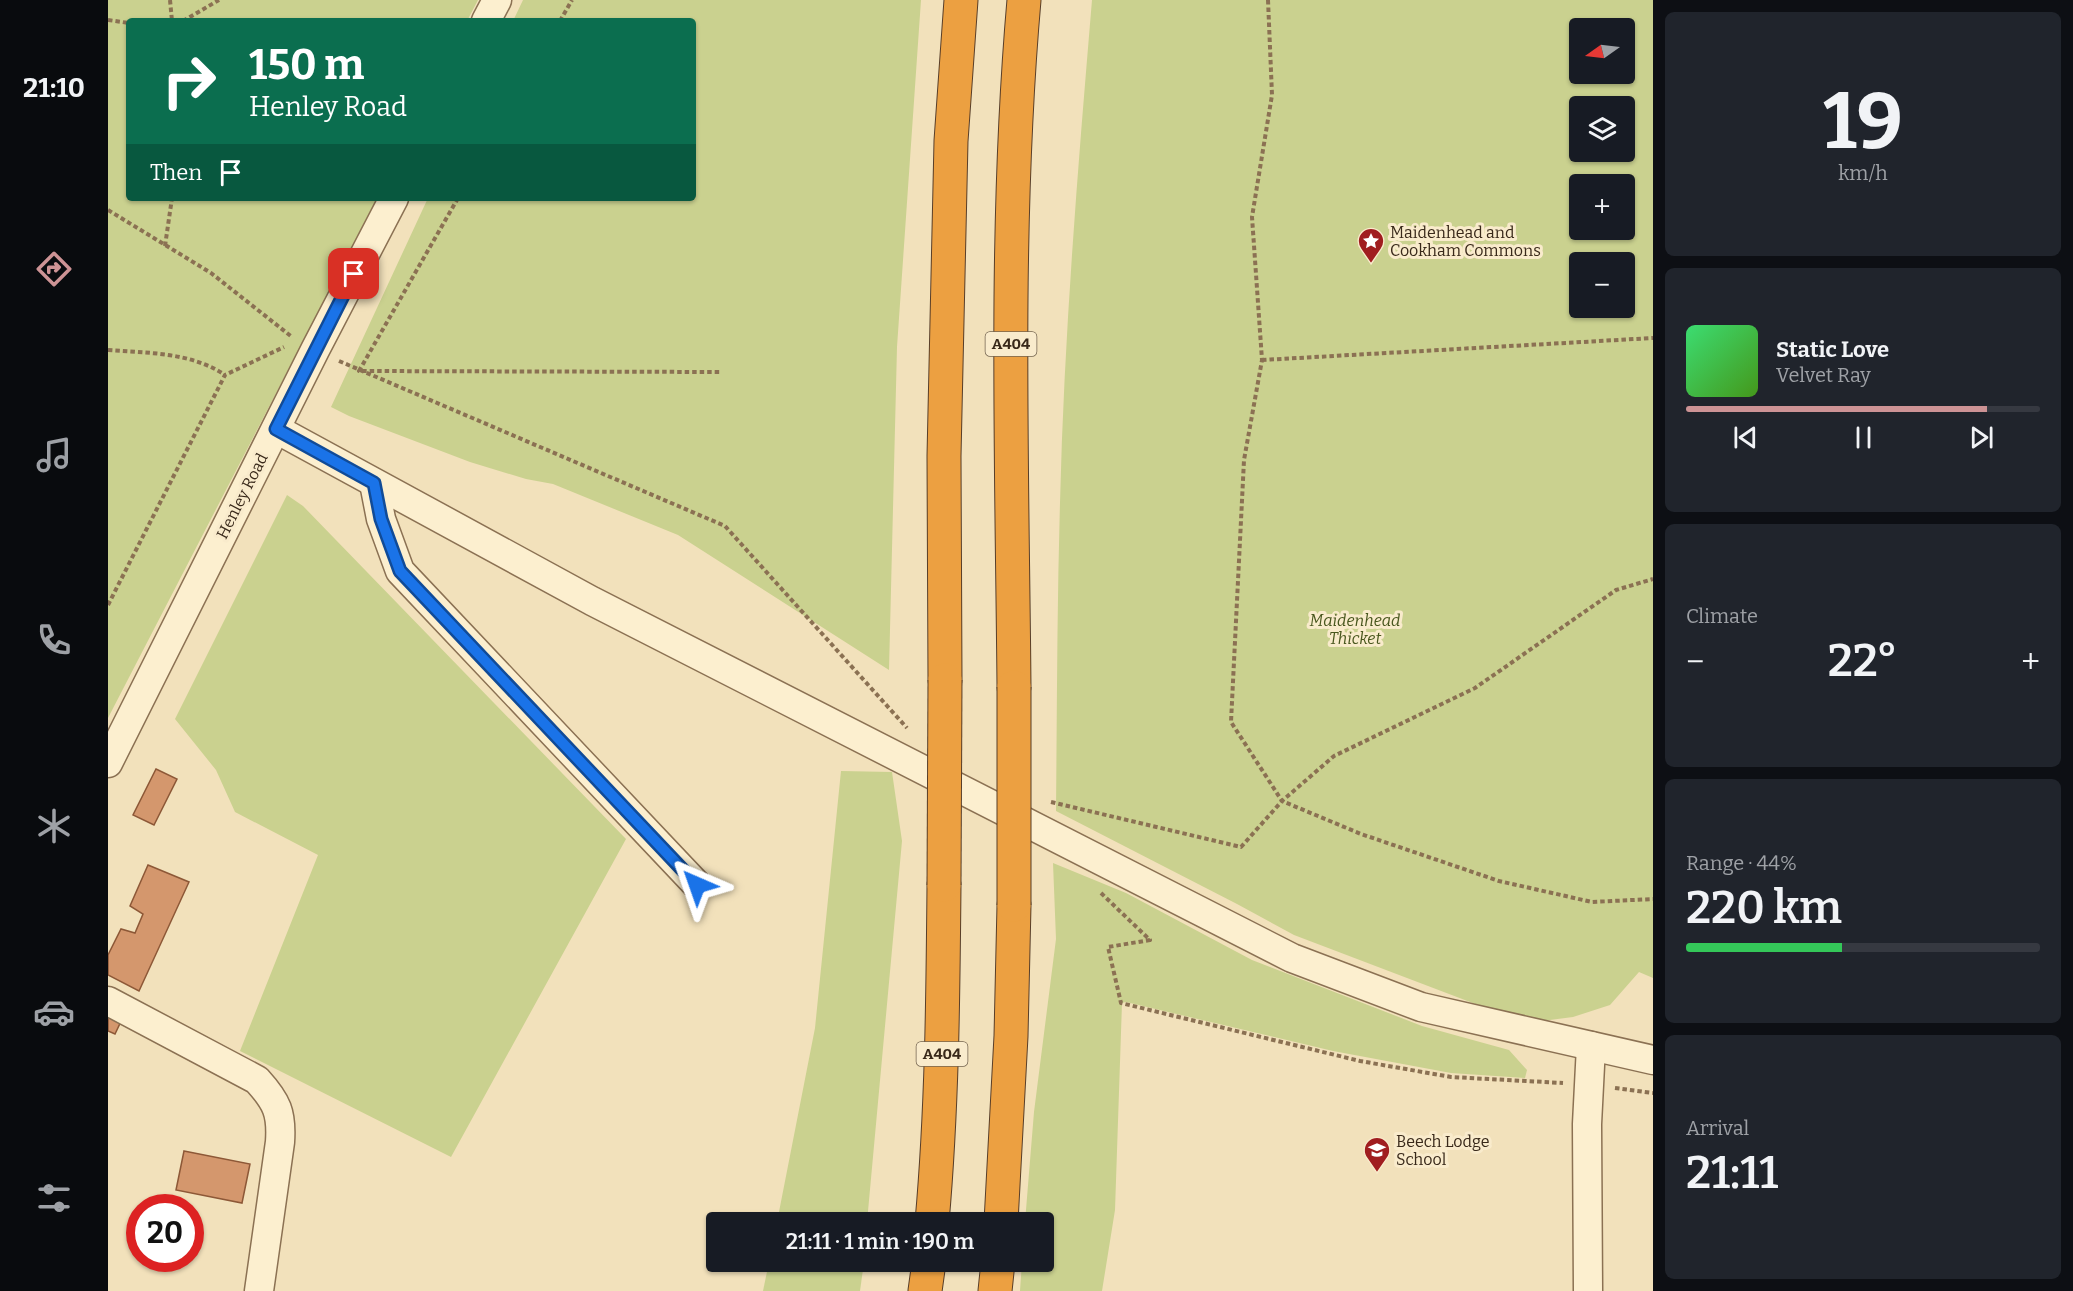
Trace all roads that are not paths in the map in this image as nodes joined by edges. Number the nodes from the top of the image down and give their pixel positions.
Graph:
1 (497, 0) edge
2 (961, 0) edge
3 (1024, 0) edge
4 (488, 18) edge
5 (392, 201) edge
6 (276, 429) junction
7 (374, 483) junction
8 (108, 763) edge
9 (697, 885) dead end
10 (108, 1001) edge
11 (1591, 1046) junction
12 (1653, 1060) edge
13 (933, 1212) edge
14 (1002, 1212) edge
15 (928, 1272) edge
16 (997, 1272) edge
17 (259, 1291) edge
18 (925, 1291) edge
19 (995, 1291) edge
20 (1588, 1291) edge

1 - 4 street
2 - 13 highway, A404, bridge
3 - 14 highway, A404, bridge
5 - 6 street, Henley Road
6 - 7 street
6 - 8 street, Henley Road
7 - 9 street
7 - 11 street
10 - 17 street
11 - 12 street
11 - 20 street
15 - 18 highway
16 - 19 highway

